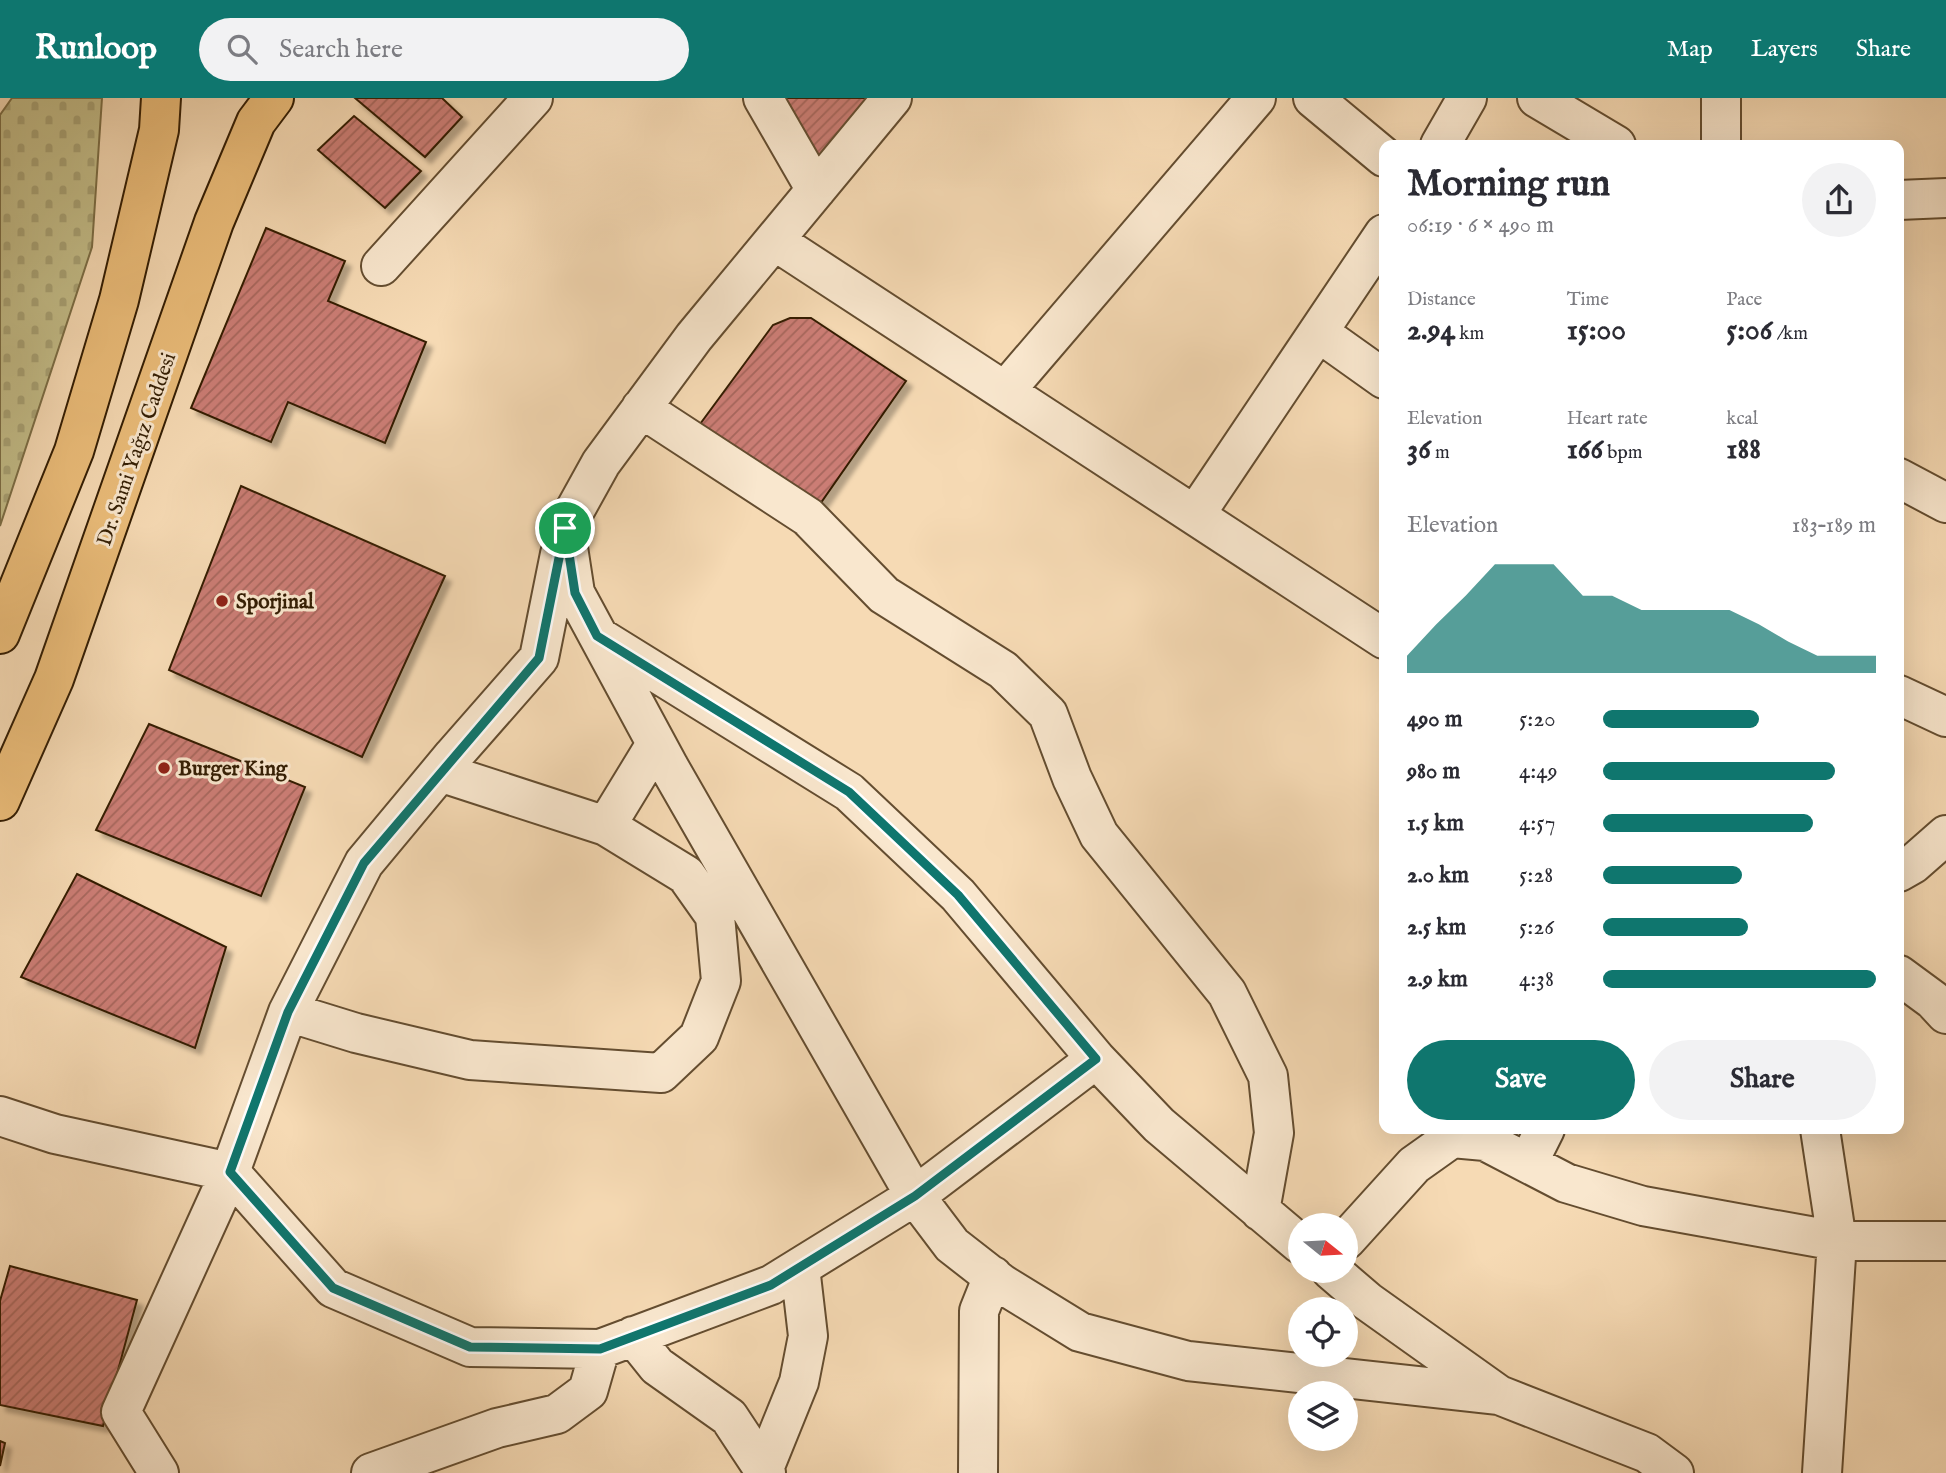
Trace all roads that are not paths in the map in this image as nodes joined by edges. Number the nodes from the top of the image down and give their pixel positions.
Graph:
1 (161, 98) edge
2 (274, 98) edge
3 (533, 98) edge
4 (763, 98) edge
5 (892, 98) edge
6 (1256, 98) edge
7 (1313, 98) edge
8 (1467, 98) edge
9 (1537, 98) edge
10 (1721, 98) edge
11 (1443, 140) edge
12 (1608, 140) edge
13 (1721, 140) edge
14 (1379, 153) edge
15 (816, 190) junction
16 (1946, 198) edge
17 (1904, 200) edge
18 (775, 241) junction
19 (1379, 241) edge
20 (380, 266) dead end
21 (1318, 332) junction
22 (1379, 375) edge
23 (1006, 391) junction
24 (641, 408) junction
25 (1904, 481) edge
26 (1946, 503) edge
27 (1195, 516) junction
28 (565, 528) junction
29 (0, 634) edge
30 (597, 636) junction
31 (1379, 636) edge
32 (1904, 697) edge
33 (1946, 717) edge
34 (656, 744) junction
35 (453, 756) junction
36 (0, 801) edge
37 (606, 826) junction
38 (1946, 835) edge
39 (1904, 869) edge
40 (1904, 979) edge
41 (288, 1012) junction
42 (1946, 1014) edge
43 (1096, 1059) junction
44 (0, 1116) edge
45 (1542, 1134) edge
46 (1821, 1134) edge
47 (1528, 1163) junction
48 (230, 1172) junction
49 (915, 1196) junction
50 (1261, 1211) junction
51 (1358, 1227) edge
52 (1288, 1234) edge
53 (1837, 1241) junction
54 (1946, 1241) edge
55 (800, 1268) junction
56 (993, 1276) junction
57 (1346, 1283) edge
58 (617, 1342) junction
59 (1499, 1395) junction
60 (765, 1472) edge
61 (159, 1473) edge
62 (371, 1473) edge
63 (978, 1473) edge
64 (1674, 1473) edge
65 (1822, 1473) edge

1 - 29 main road
2 - 36 main road, Dr. Sami Yağız Caddesi
3 - 20 street
4 - 15 street
5 - 15 street
6 - 23 street
7 - 14 street
8 - 11 street
9 - 12 street
10 - 13 street
15 - 18 street
16 - 17 street
18 - 23 street
18 - 24 street
19 - 21 street
21 - 22 street
21 - 27 street
23 - 27 street
24 - 28 street
24 - 50 street
25 - 26 street
27 - 31 street
28 - 30 street
28 - 35 street
30 - 34 street
30 - 43 street
32 - 33 street
34 - 37 street
34 - 49 street
35 - 37 street
35 - 41 street
37 - 41 street
38 - 39 street
40 - 42 street
41 - 48 street
43 - 49 street
43 - 50 street
44 - 48 street
45 - 47 street
46 - 53 street
47 - 51 street
47 - 53 street
48 - 58 street
48 - 61 street
49 - 55 street
49 - 56 street
50 - 52 street
53 - 54 street
53 - 65 street
55 - 58 street
55 - 60 street
56 - 59 street
56 - 63 street
57 - 59 street
58 - 60 street
58 - 62 street
59 - 64 street

